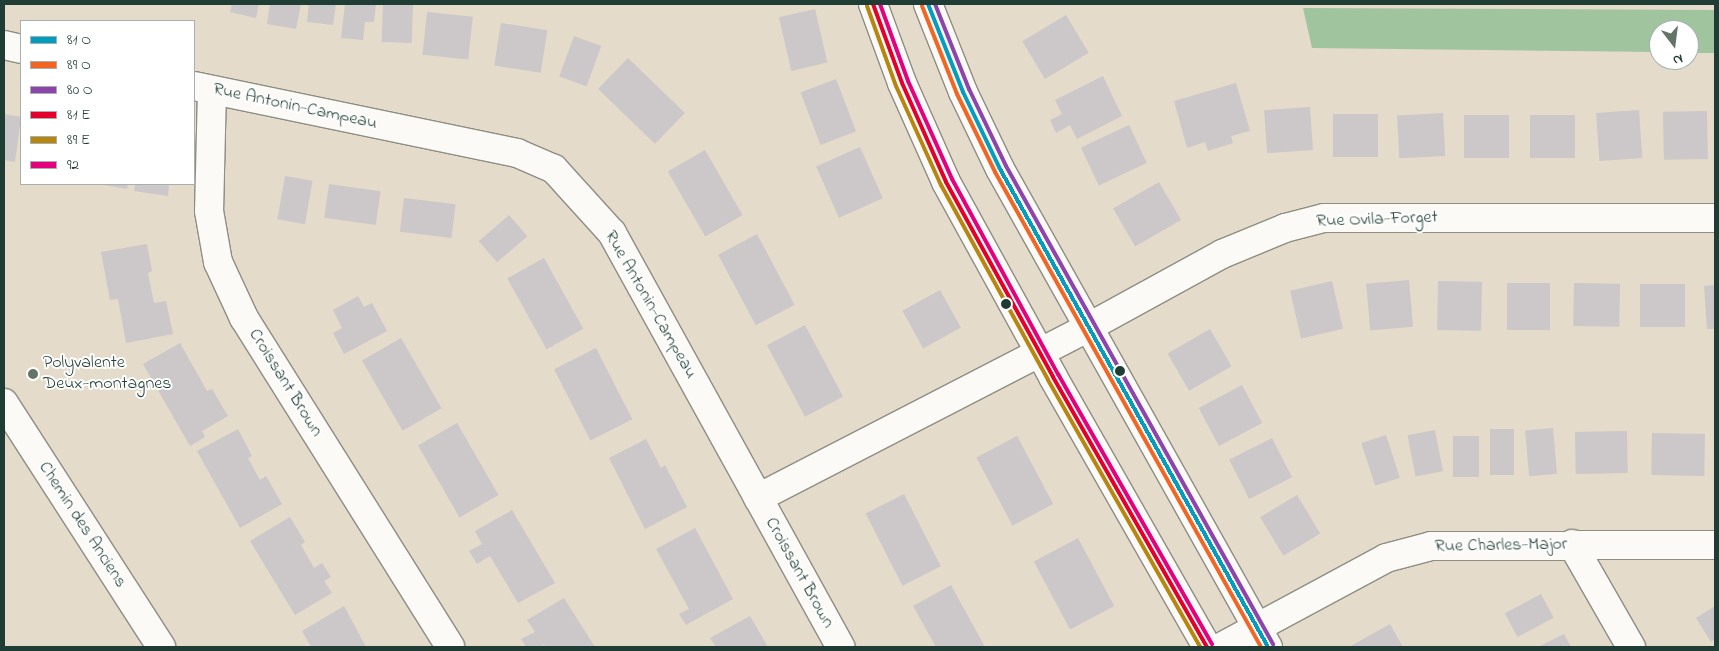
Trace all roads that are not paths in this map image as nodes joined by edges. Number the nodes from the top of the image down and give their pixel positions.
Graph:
1 (873, 4) edge
2 (928, 4) edge
3 (4, 45) edge
4 (20, 49) edge
5 (203, 88) edge
6 (1715, 218) edge
7 (1087, 328) junction
8 (1039, 352) junction
9 (4, 403) edge
10 (758, 498) junction
11 (1572, 544) junction
12 (1715, 545) edge
13 (1262, 638) edge
14 (161, 647) edge
15 (450, 647) edge
16 (841, 647) edge
17 (1206, 647) edge
18 (1221, 647) edge
19 (1631, 647) edge

1 - 8 street
2 - 7 street
3 - 4 street
5 - 10 street, Rue Antonin-Campeau
5 - 15 street, Croissant Brown
6 - 7 street, Rue Ovila-Forget
7 - 8 street, Rue Ovila-Forget
7 - 13 street
8 - 10 street
8 - 17 street
9 - 14 street, Chemin des Anciens
10 - 16 street, Croissant Brown
11 - 12 street, Rue Charles-Major
11 - 13 street, Rue Charles-Major
11 - 19 street
13 - 18 street, Rue Charles-Major

